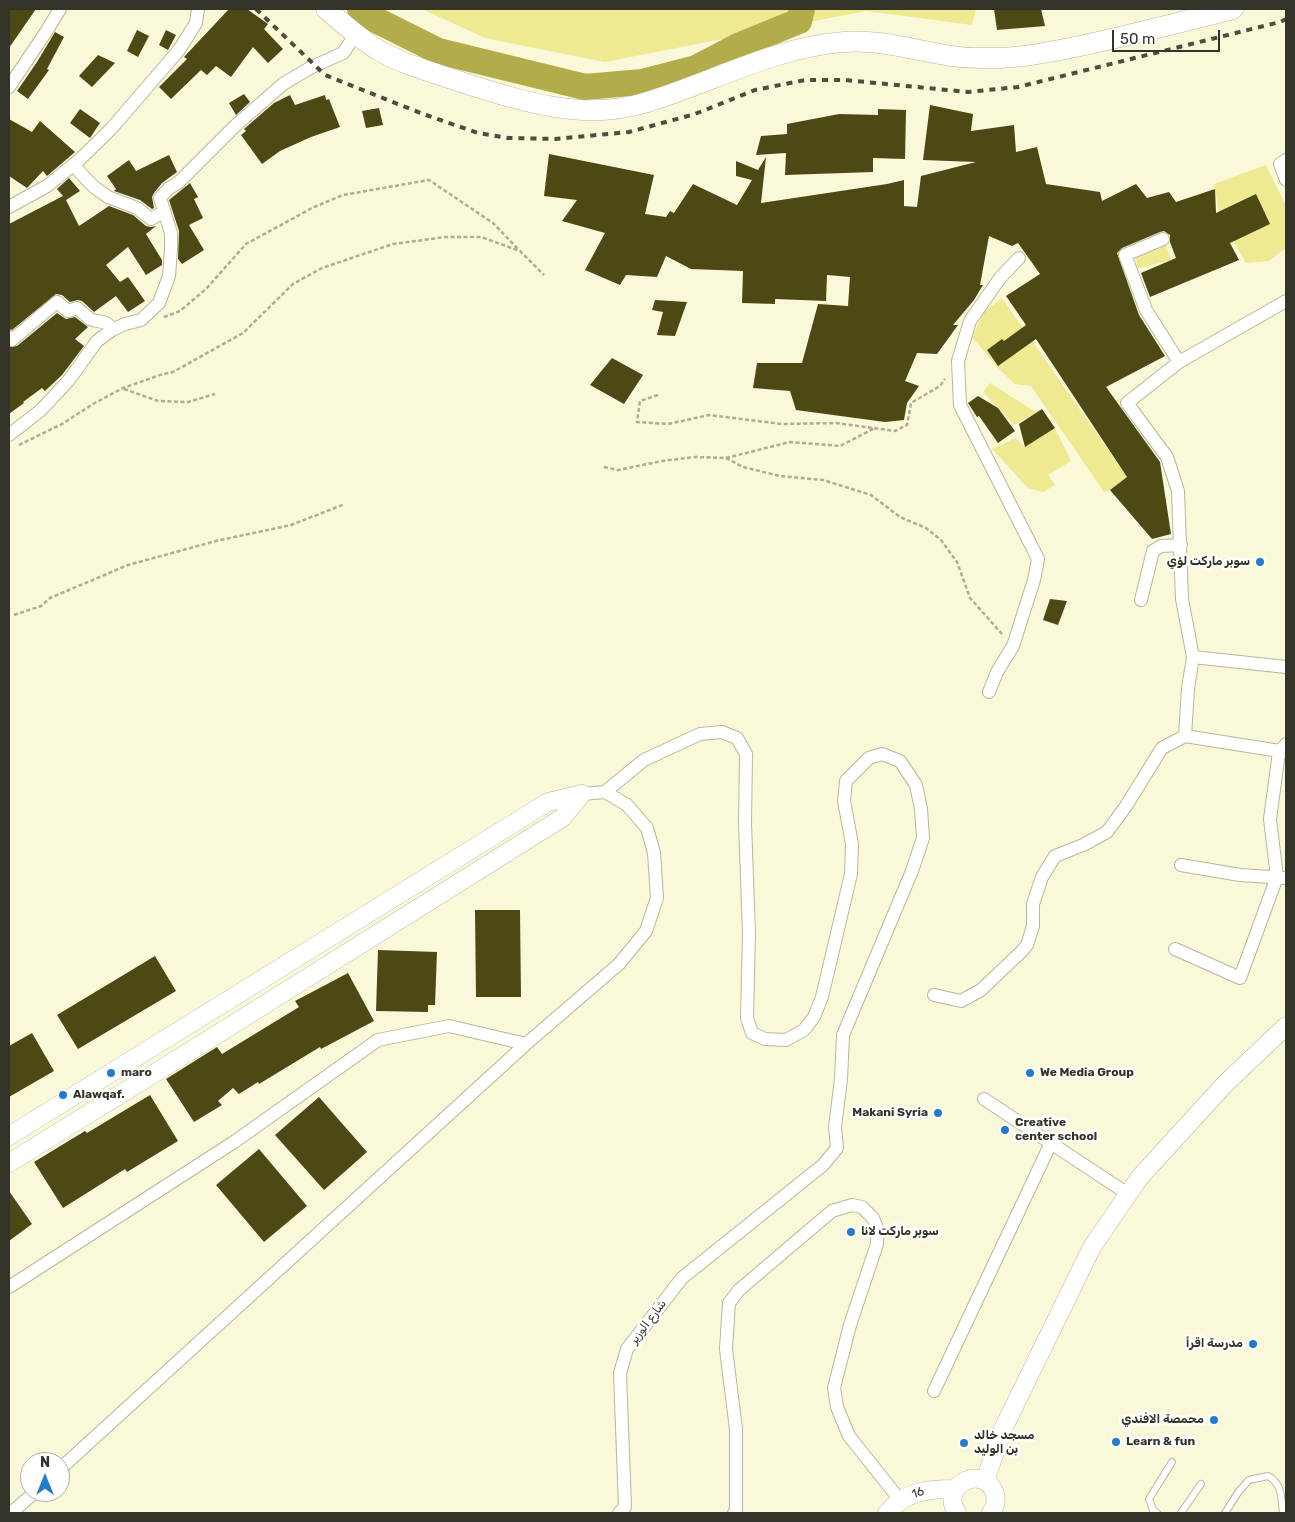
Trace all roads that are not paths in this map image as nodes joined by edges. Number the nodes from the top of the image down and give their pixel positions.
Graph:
1 (60, 9) edge
2 (198, 9) edge
3 (326, 9) edge
4 (1233, 9) edge
5 (356, 34) junction
6 (9, 87) edge
7 (1286, 160) edge
8 (74, 165) junction
9 (1286, 180) edge
10 (9, 207) edge
11 (163, 212) junction
12 (1162, 239) dead end
13 (1019, 258) dead end
14 (1286, 301) edge
15 (112, 330) junction
16 (9, 337) edge
17 (1179, 362) junction
18 (9, 435) edge
19 (1181, 545) junction
20 (1141, 600) dead end
21 (1193, 657) junction
22 (1286, 668) edge
23 (989, 692) dead end
24 (1185, 736) junction
25 (1284, 749) edge
26 (605, 792) junction
27 (582, 794) junction
28 (1181, 864) dead end
29 (1282, 878) edge
30 (1176, 949) dead end
31 (934, 995) dead end
32 (1286, 1026) edge
33 (526, 1044) junction
34 (984, 1099) dead end
35 (9, 1136) edge
36 (1051, 1143) junction
37 (9, 1162) edge
38 (1128, 1194) junction
39 (9, 1287) edge
40 (934, 1390) dead end
41 (70, 1460) edge
42 (1172, 1462) dead end
43 (985, 1481) junction
44 (1200, 1484) dead end
45 (955, 1489) junction
46 (900, 1500) junction
47 (24, 1502) edge
48 (11, 1513) edge
49 (620, 1513) edge
50 (734, 1513) edge
51 (886, 1513) edge
52 (953, 1513) edge
53 (993, 1513) edge
54 (1157, 1513) edge
55 (1181, 1513) edge
56 (1226, 1513) edge
57 (1283, 1513) edge

1 - 6 street
2 - 8 street
3 - 5 main road
4 - 5 main road
5 - 11 street
7 - 9 street
8 - 10 street
8 - 11 street
11 - 15 street
12 - 17 street
13 - 23 street
14 - 17 street
15 - 16 street
15 - 18 street
17 - 19 street
19 - 20 street
19 - 21 street
21 - 22 street
21 - 24 street
24 - 25 street
24 - 31 street
25 - 29 street
26 - 27 street
26 - 33 street
26 - 49 street, شارع الوزير
27 - 35 street
27 - 37 street
28 - 29 street
29 - 30 street
32 - 38 street
33 - 39 street
33 - 41 street
34 - 36 street
36 - 38 street
36 - 40 street
38 - 43 street
42 - 54 lane
43 - 45 street
43 - 53 street
44 - 55 lane
45 - 46 street, 16
45 - 52 street
46 - 50 street
46 - 51 street, 16
47 - 48 street
56 - 57 lane

